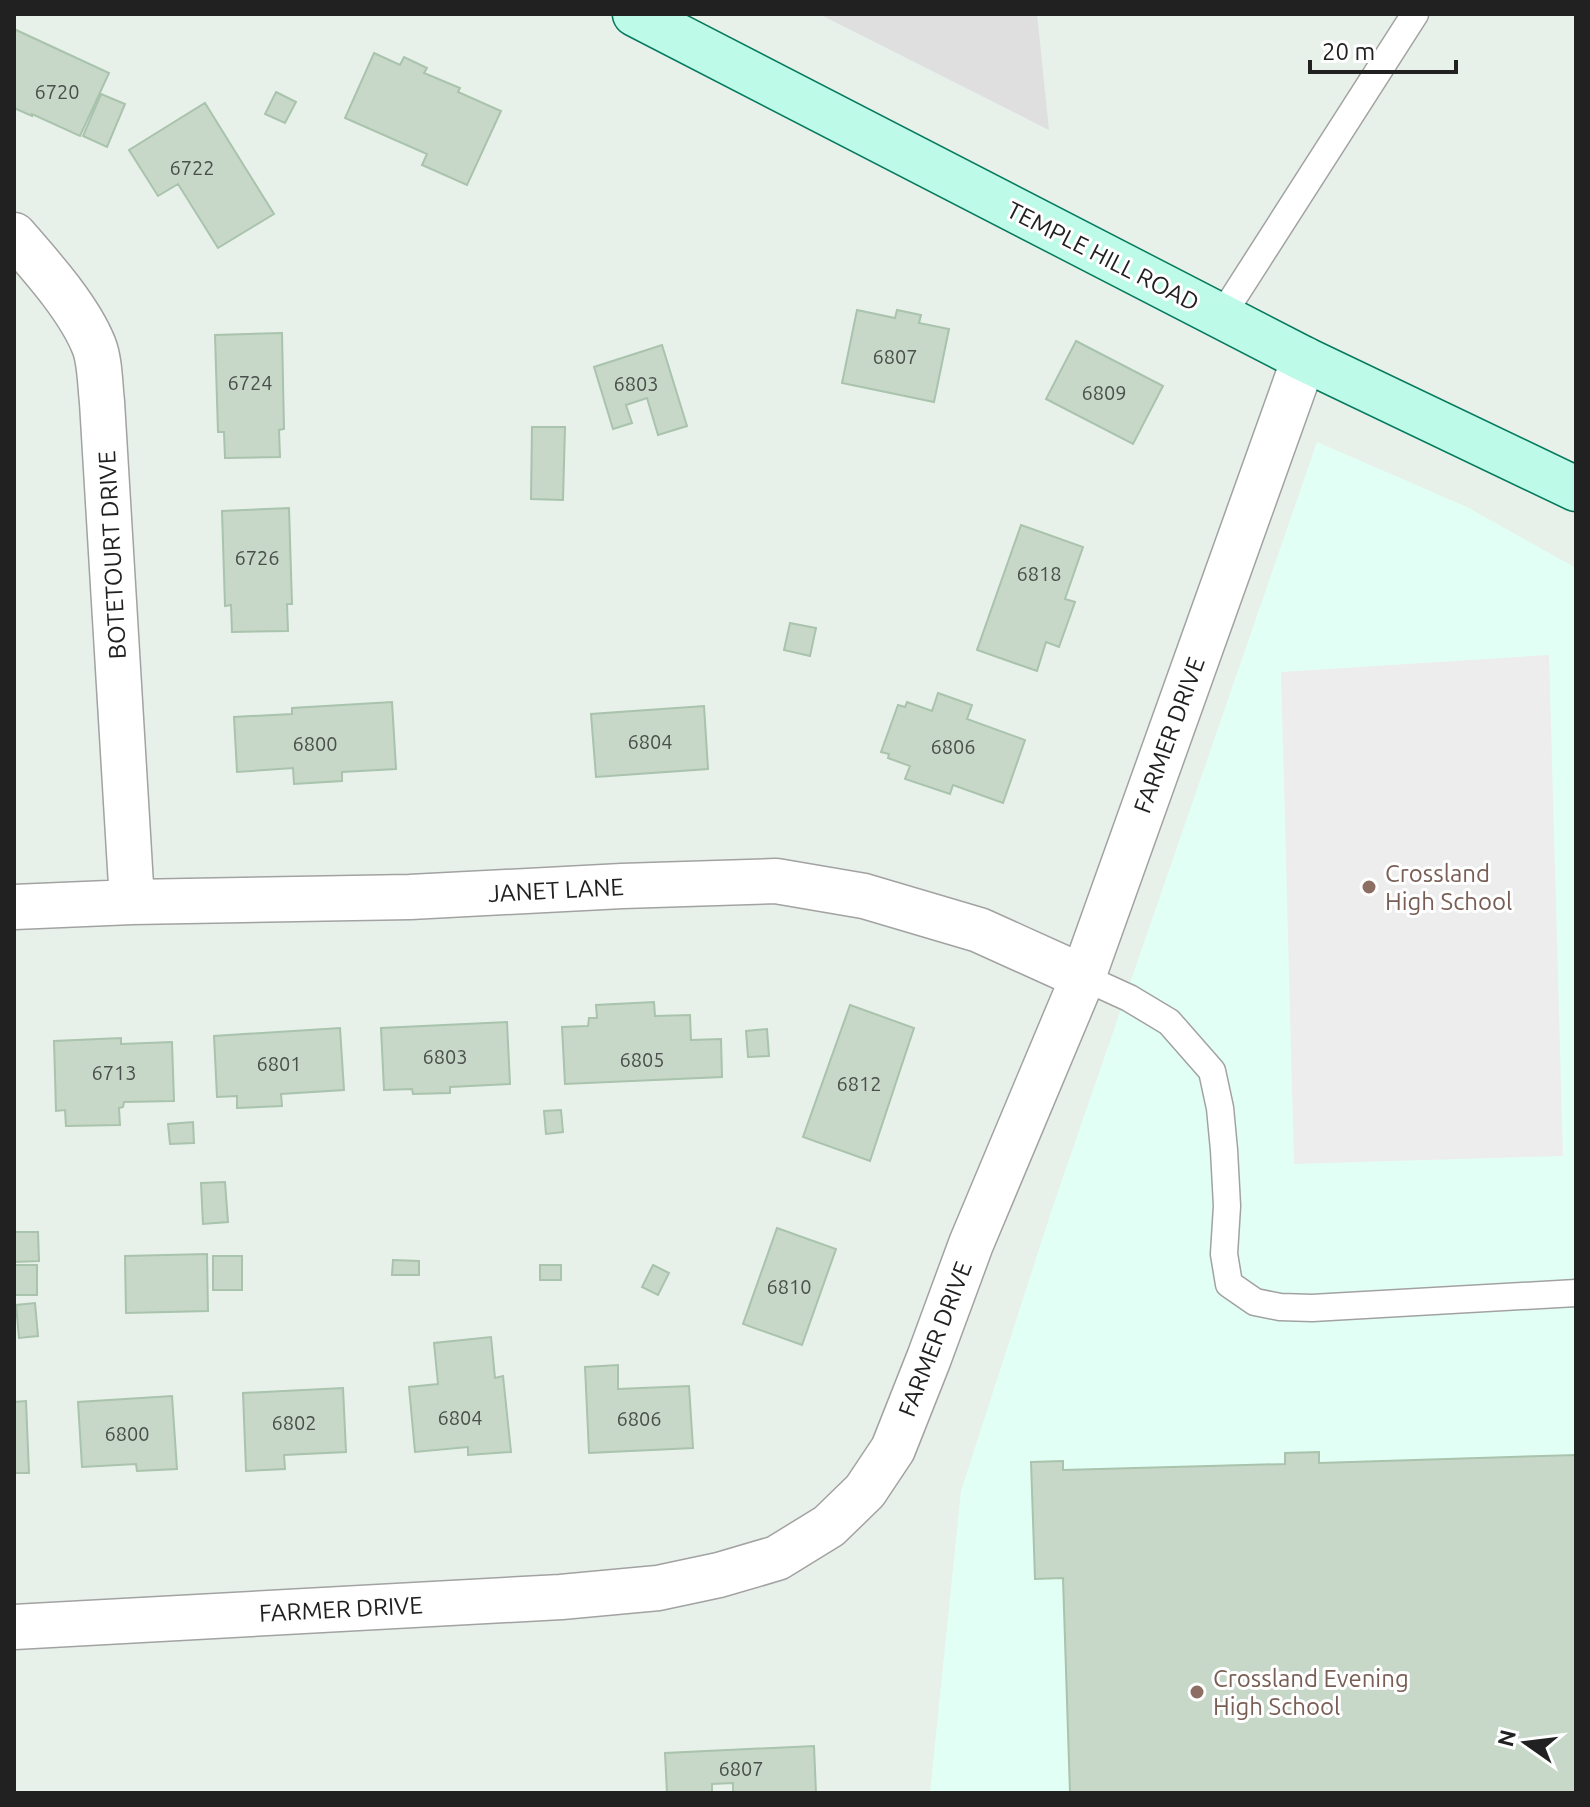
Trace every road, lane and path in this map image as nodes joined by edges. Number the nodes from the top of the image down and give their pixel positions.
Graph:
1 (635, 14) edge
2 (1415, 14) edge
3 (14, 235) edge
4 (1221, 317) junction
5 (1304, 359) junction
6 (1576, 489) edge
7 (132, 902) junction
8 (14, 907) edge
9 (1083, 977) junction
10 (1576, 1293) edge
11 (14, 1627) edge

1 - 4 main road, TEMPLE HILL ROAD
2 - 4 lane
3 - 7 street, BOTETOURT DRIVE
4 - 5 main road, TEMPLE HILL ROAD
5 - 6 main road, TEMPLE HILL ROAD
5 - 9 street, FARMER DRIVE
7 - 8 street, JANET LANE
7 - 9 street, JANET LANE
9 - 10 lane
9 - 11 street, FARMER DRIVE

